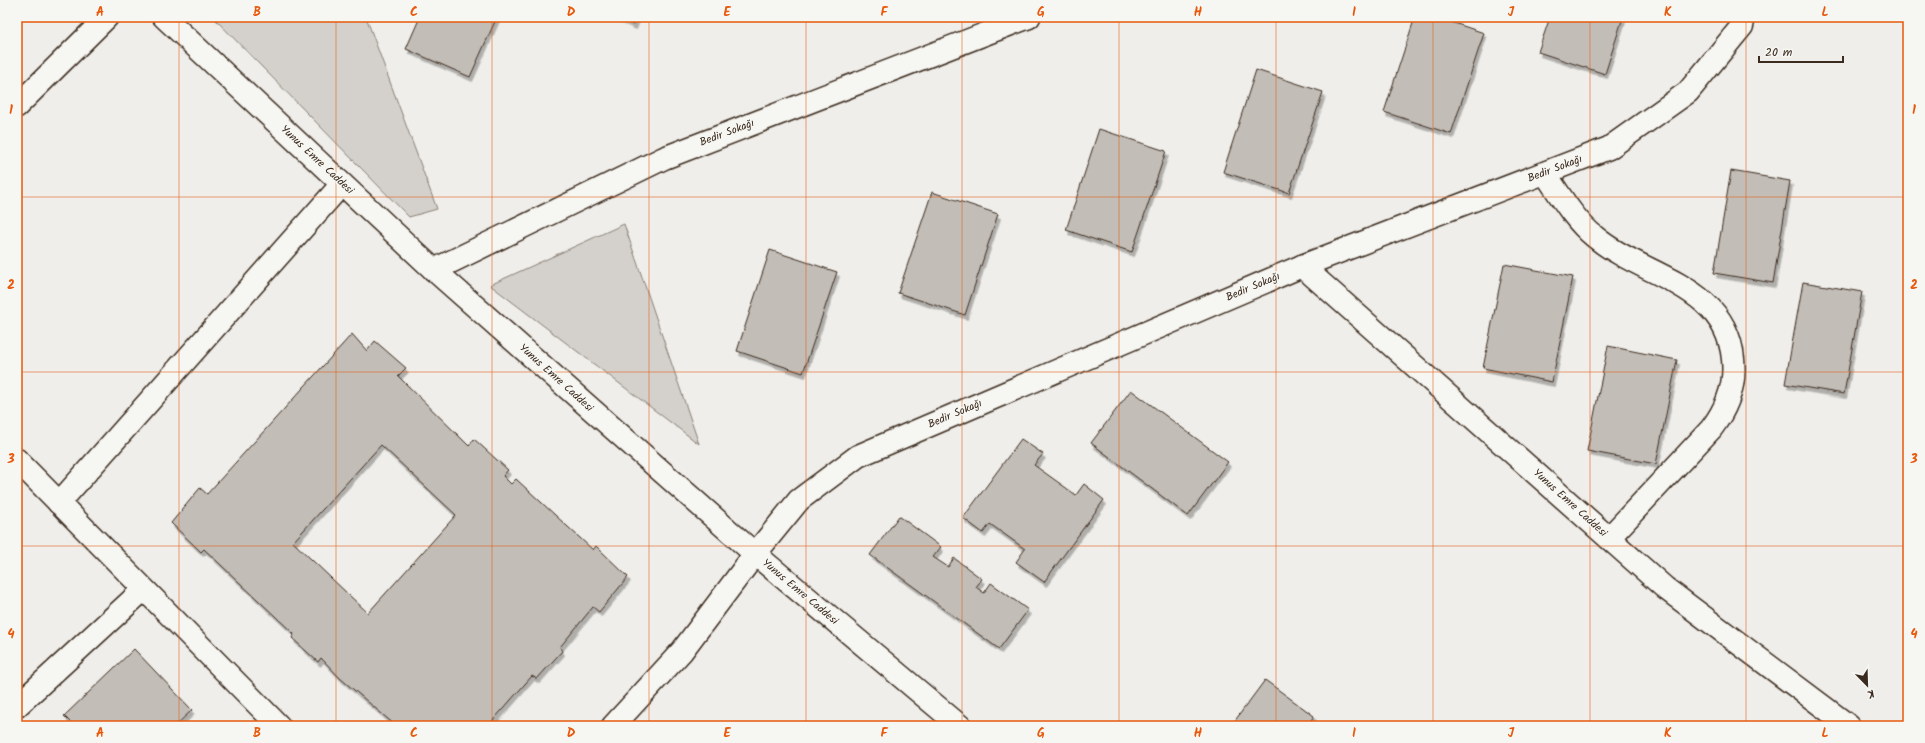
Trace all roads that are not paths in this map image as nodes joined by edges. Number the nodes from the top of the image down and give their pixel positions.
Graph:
1 (107, 17) edge
2 (164, 17) edge
3 (1029, 17) edge
4 (1744, 17) edge
5 (17, 106) edge
6 (1545, 173) junction
7 (342, 184) junction
8 (1302, 266) junction
9 (434, 270) junction
10 (17, 460) edge
11 (59, 503) junction
12 (1609, 538) junction
13 (755, 554) junction
14 (144, 590) junction
15 (17, 706) edge
16 (278, 726) edge
17 (612, 726) edge
18 (960, 726) edge
19 (1849, 726) edge

1 - 5 street
2 - 7 street, Yunus Emre Caddesi
3 - 9 street, Bedir Sokağı
4 - 6 street, Bedir Sokağı
6 - 8 street, Bedir Sokağı
6 - 12 street
7 - 9 street, Yunus Emre Caddesi
7 - 11 street
8 - 12 street, Yunus Emre Caddesi
8 - 13 street, Bedir Sokağı
9 - 13 street, Yunus Emre Caddesi
10 - 11 street
11 - 14 street
12 - 19 street, Yunus Emre Caddesi
13 - 17 street, Bedir Sokağı
13 - 18 street, Yunus Emre Caddesi
14 - 15 street
14 - 16 street

